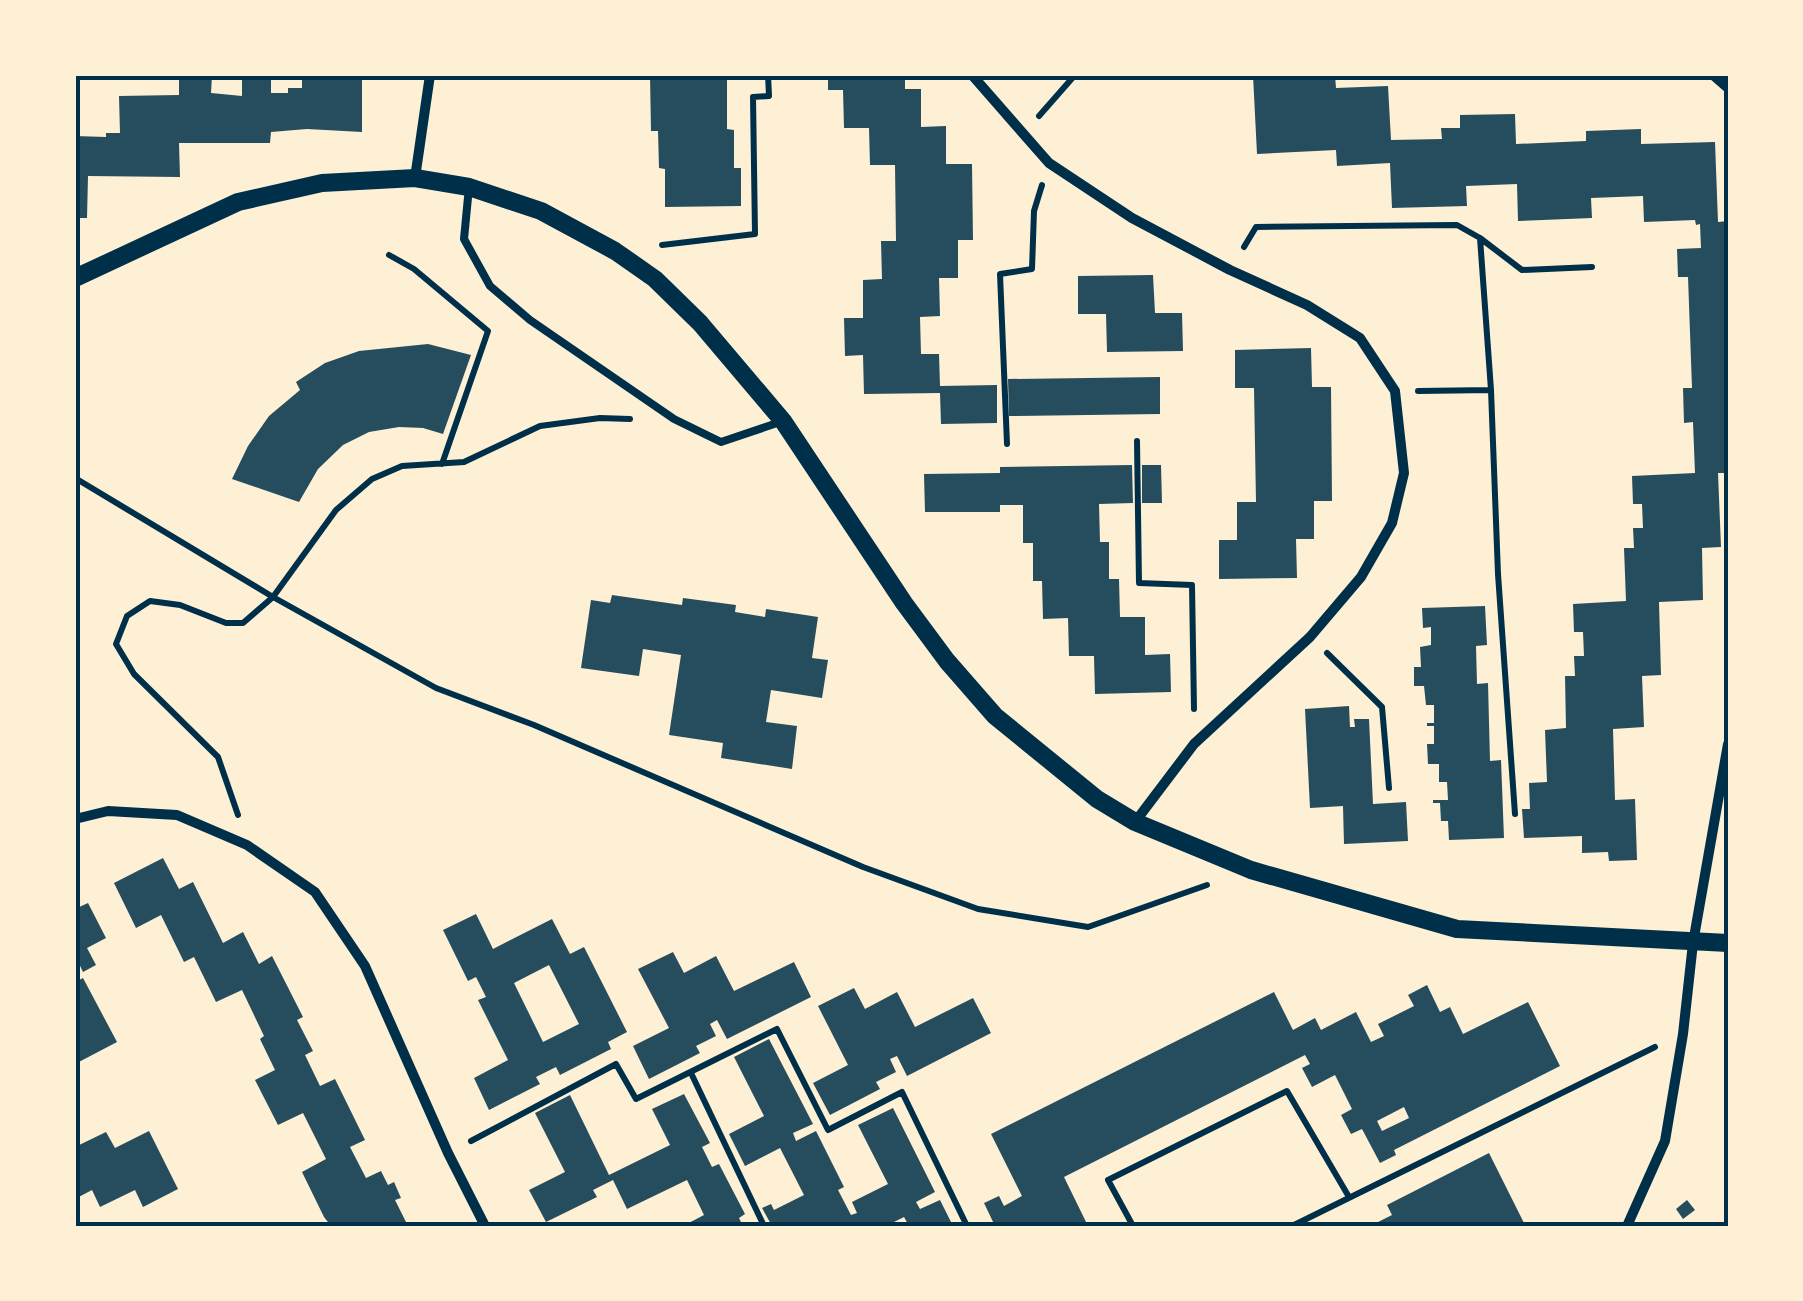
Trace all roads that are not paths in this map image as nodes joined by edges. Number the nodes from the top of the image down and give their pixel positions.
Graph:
1 (430, 75) edge
2 (972, 75) edge
3 (1713, 75) edge
4 (1728, 88) edge
5 (415, 178) junction
6 (469, 188) junction
7 (75, 278) edge
8 (783, 421) junction
9 (1728, 744) edge
10 (75, 819) edge
11 (1136, 822) junction
12 (1693, 943) junction
13 (1728, 944) edge
14 (485, 1226) edge
15 (1628, 1226) edge

1 - 5 street
2 - 11 street
3 - 4 street
5 - 6 street
5 - 7 street
6 - 8 street
6 - 8 lane
8 - 11 street
9 - 12 street
10 - 14 street
11 - 12 street
12 - 13 street
12 - 15 street

